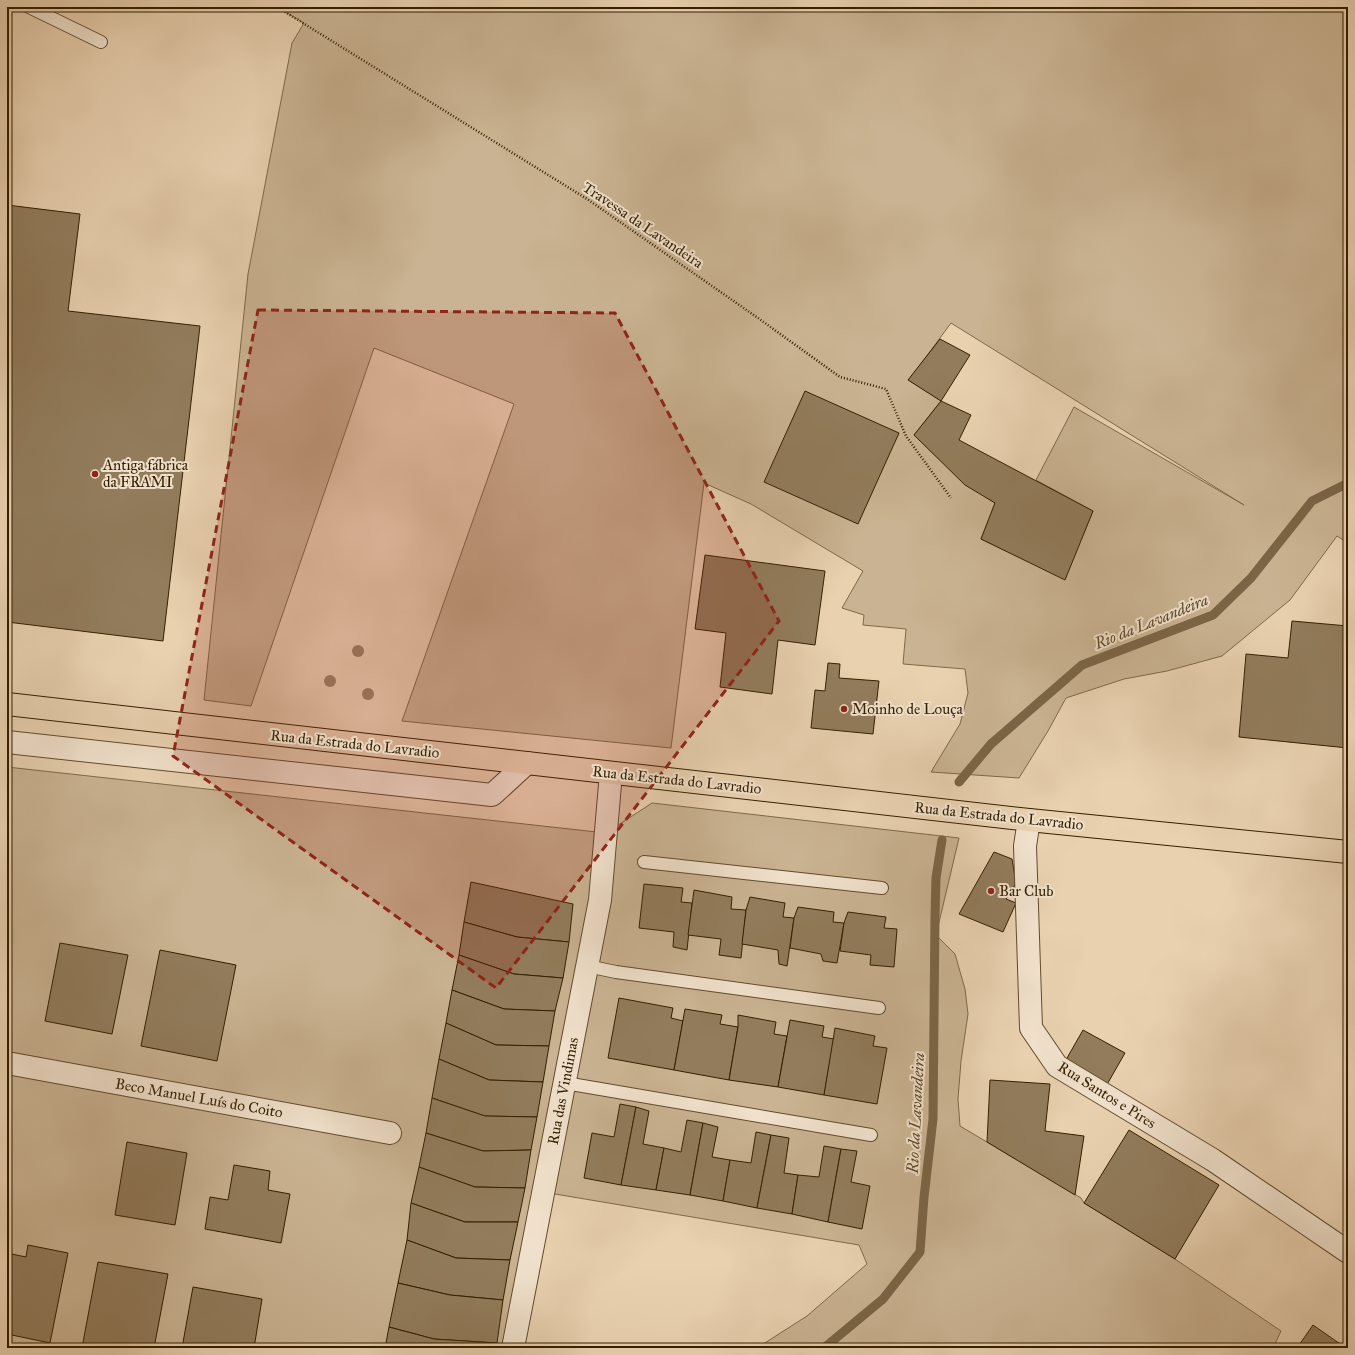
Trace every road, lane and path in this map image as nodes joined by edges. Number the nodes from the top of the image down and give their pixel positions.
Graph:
1 (29, 7) edge
2 (277, 7) edge
3 (100, 42) dead end
4 (951, 498) dead end
5 (7, 704) edge
6 (7, 742) edge
7 (527, 763) junction
8 (611, 772) junction
9 (1029, 820) junction
10 (1348, 852) edge
11 (644, 862) dead end
12 (882, 888) dead end
13 (587, 966) junction
14 (878, 1008) dead end
15 (7, 1062) edge
16 (565, 1083) junction
17 (390, 1133) dead end
18 (871, 1135) dead end
19 (1348, 1252) edge
20 (513, 1348) edge

1 - 3 lane
2 - 4 path, Travessa da Lavandeira
5 - 7 main road, Rua da Estrada do Lavradio
6 - 7 street
7 - 8 main road, Rua da Estrada do Lavradio
8 - 9 main road, Rua da Estrada do Lavradio
8 - 13 street, Rua das Vindimas
9 - 10 main road, Rua da Estrada do Lavradio
9 - 19 street, Rua Santos e Pires
11 - 12 lane
13 - 14 lane
13 - 16 street, Rua das Vindimas
15 - 17 street, Beco Manuel Luís do Coito
16 - 18 lane
16 - 20 street, Rua das Vindimas

